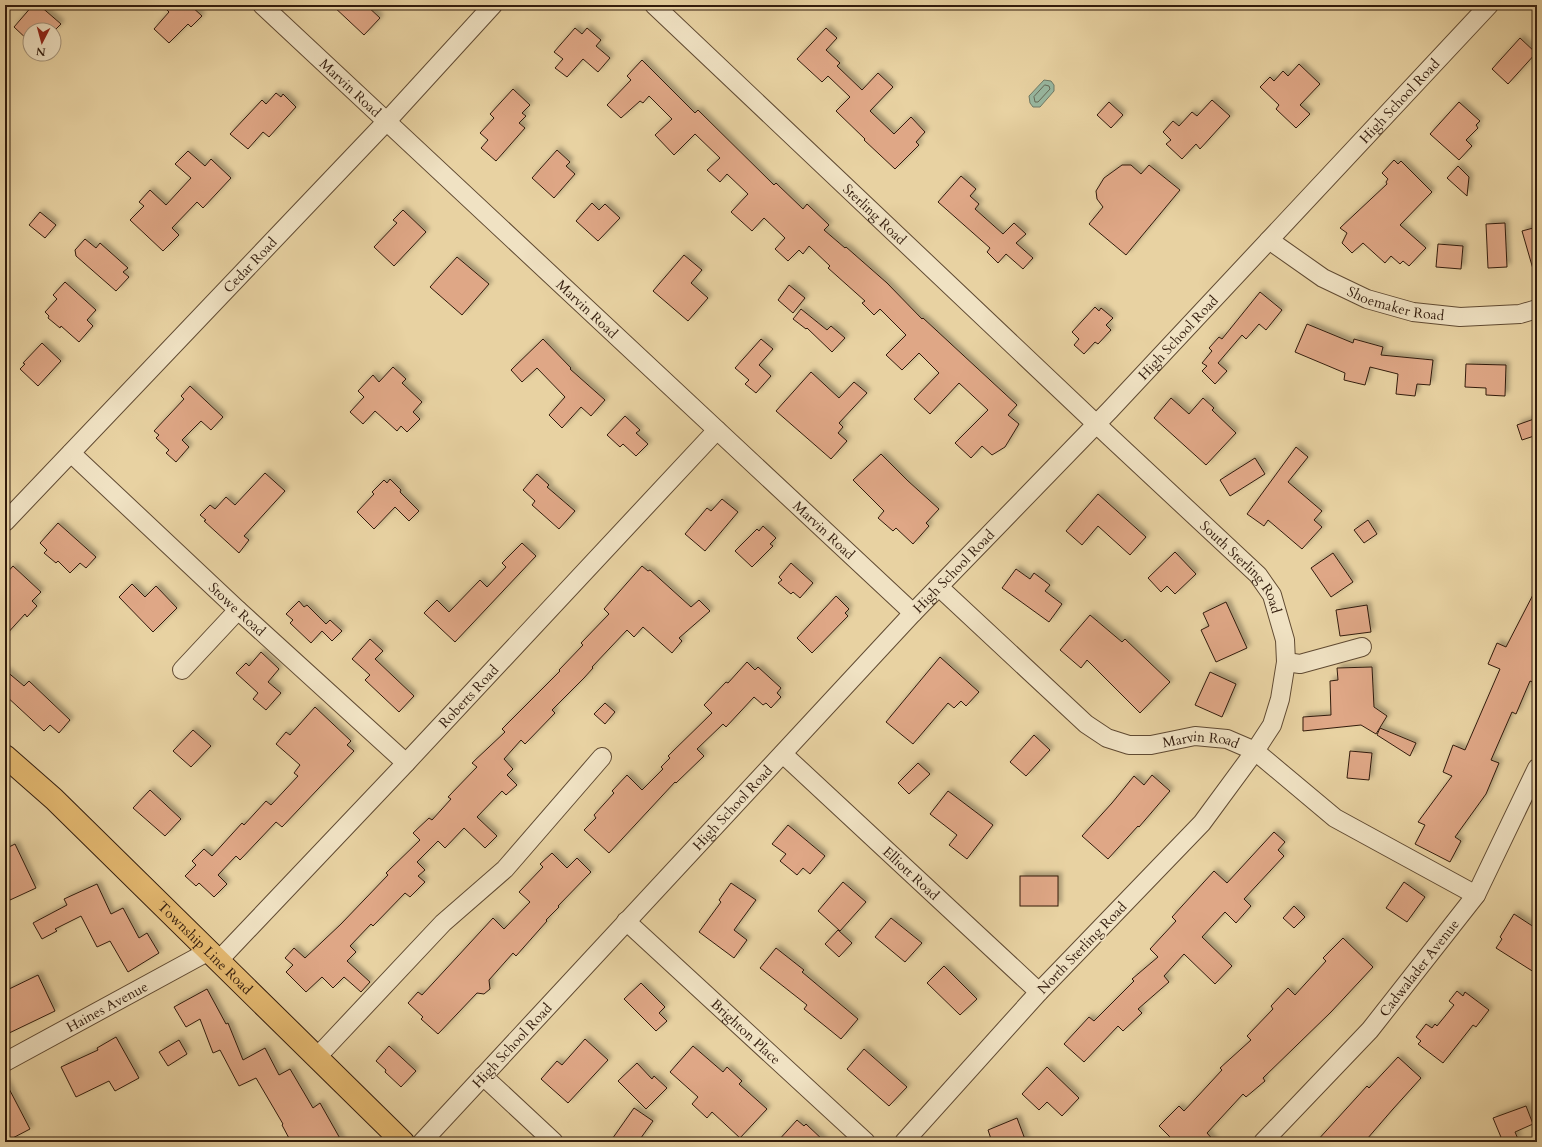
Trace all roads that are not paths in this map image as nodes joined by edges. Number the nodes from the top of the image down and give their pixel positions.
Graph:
1 (262, 5) edge
2 (493, 5) edge
3 (654, 5) edge
4 (1489, 5) edge
5 (386, 122) junction
6 (1268, 240) junction
7 (1537, 309) edge
8 (1096, 423) junction
9 (717, 430) junction
10 (71, 453) junction
11 (5, 522) edge
12 (938, 587) junction
13 (238, 610) junction
14 (913, 613) junction
15 (1362, 647) dead end
16 (1286, 662) junction
17 (182, 670) dead end
18 (1255, 751) junction
19 (783, 754) junction
20 (5, 756) edge
21 (602, 758) dead end
22 (406, 763) junction
23 (1537, 768) edge
24 (1476, 895) junction
25 (626, 921) junction
26 (214, 955) junction
27 (1039, 992) junction
28 (317, 1056) junction
29 (5, 1062) edge
30 (483, 1076) junction
31 (403, 1142) edge
32 (422, 1142) edge
33 (554, 1142) edge
34 (866, 1142) edge
35 (904, 1142) edge
36 (1263, 1142) edge

1 - 5 street, Marvin Road
2 - 5 street, Cedar Road
3 - 8 street, Sterling Road
4 - 6 street, High School Road
5 - 9 street, Marvin Road
5 - 10 street, Cedar Road
6 - 7 street, Shoemaker Road
6 - 8 street, High School Road
8 - 12 street, High School Road
8 - 16 street, South Sterling Road
9 - 14 street, Marvin Road
9 - 22 street, Roberts Road
10 - 11 street, Cedar Road
10 - 13 street, Stowe Road
12 - 14 street, High School Road
12 - 18 street, Marvin Road
13 - 17 street
13 - 22 street, Stowe Road
14 - 19 street, High School Road
15 - 16 street
16 - 18 street, South Sterling Road
18 - 24 street, Marvin Road
18 - 27 street, North Sterling Road
19 - 25 street, High School Road
19 - 27 street, Elliott Road
20 - 26 main road, Township Line Road
21 - 28 street
22 - 26 street, Roberts Road
23 - 24 street, Cadwalader Avenue
24 - 36 street, Cadwalader Avenue
25 - 30 street, High School Road
25 - 34 street, Brighton Place
26 - 28 main road, Township Line Road
26 - 29 street, Haines Avenue
27 - 35 street, North Sterling Road
28 - 31 main road, Township Line Road
30 - 32 street, High School Road
30 - 33 street

